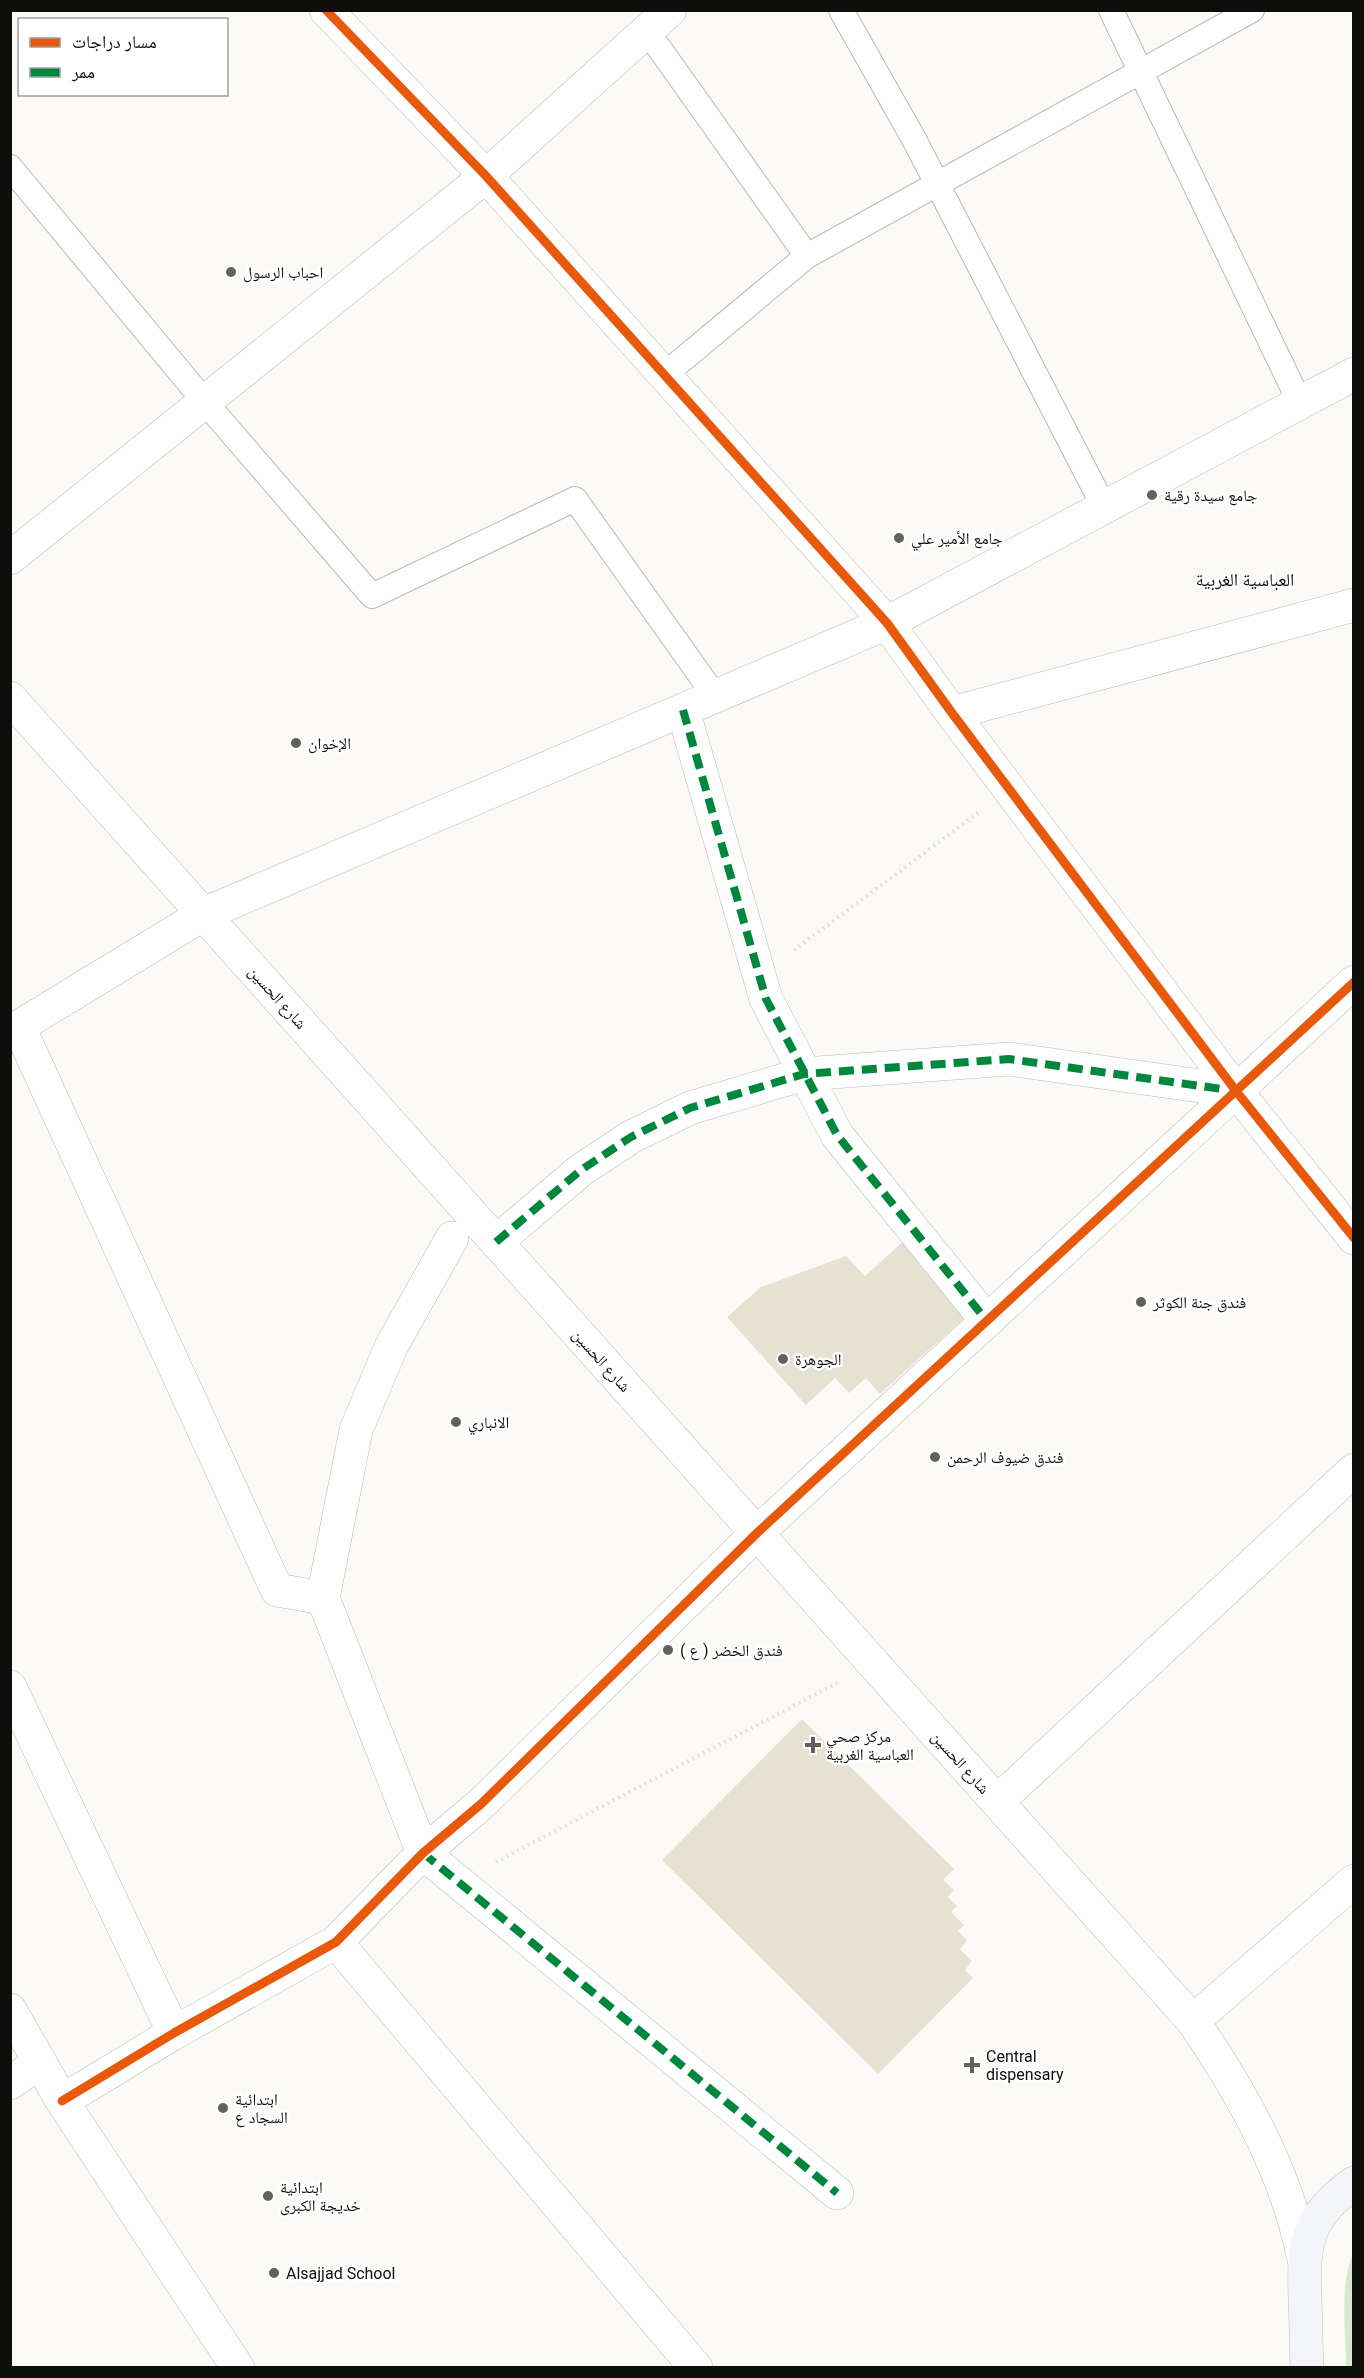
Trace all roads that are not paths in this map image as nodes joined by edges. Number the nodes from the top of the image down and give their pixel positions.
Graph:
1 (326, 10) edge
2 (841, 10) edge
3 (1111, 10) edge
4 (1252, 10) edge
5 (659, 21) edge
6 (1140, 72) junction
7 (10, 167) edge
8 (486, 176) junction
9 (937, 184) junction
10 (807, 256) junction
11 (664, 375) junction
12 (1353, 375) edge
13 (205, 402) junction
14 (1300, 403) junction
15 (1104, 507) junction
16 (10, 558) edge
17 (1353, 604) edge
18 (887, 623) junction
19 (715, 696) junction
20 (10, 698) edge
21 (683, 710) junction
22 (952, 713) junction
23 (204, 914) junction
24 (1353, 982) edge
25 (15, 1029) edge
26 (804, 1074) junction
27 (1236, 1091) junction
28 (452, 1238) dead end
29 (1353, 1238) edge
30 (496, 1242) junction
31 (987, 1321) junction
32 (1353, 1470) edge
33 (757, 1533) junction
34 (323, 1598) junction
35 (10, 1687) edge
36 (997, 1802) junction
37 (423, 1853) junction
38 (1353, 1881) edge
39 (336, 1942) junction
40 (10, 2010) edge
41 (1193, 2022) junction
42 (174, 2033) junction
43 (40, 2062) junction
44 (10, 2083) edge
45 (62, 2101) junction
46 (1353, 2183) edge
47 (837, 2193) dead end
48 (1304, 2260) junction
49 (238, 2367) edge
50 (696, 2367) edge
51 (1307, 2367) edge

1 - 8 street
2 - 9 lane
3 - 6 lane
4 - 6 lane
5 - 8 street
5 - 10 lane
6 - 9 lane
6 - 14 lane
7 - 13 lane
8 - 11 street
8 - 13 street
9 - 10 lane
9 - 15 lane
10 - 11 lane
11 - 18 street
12 - 14 street
13 - 16 street
13 - 19 lane
14 - 15 street
15 - 18 street
17 - 22 street
18 - 19 street
18 - 22 street
19 - 21 street
20 - 23 street, شارع الحسين
21 - 23 street
21 - 26 street
22 - 27 street
23 - 25 street
23 - 30 street, شارع الحسين
24 - 27 street
25 - 34 street
26 - 27 street
26 - 30 street
26 - 31 street
27 - 29 street
27 - 31 street
28 - 34 street
30 - 33 street, شارع الحسين
31 - 33 street
32 - 36 street
33 - 36 street, شارع الحسين
33 - 37 street
34 - 37 street
35 - 42 street
36 - 41 street, شارع الحسين
37 - 39 street
37 - 47 street
38 - 41 street
39 - 42 street
39 - 50 street
40 - 43 street
41 - 48 street, شارع الحسين
42 - 45 street
43 - 44 street
43 - 45 street
45 - 49 street
46 - 48 main road
48 - 51 main road

